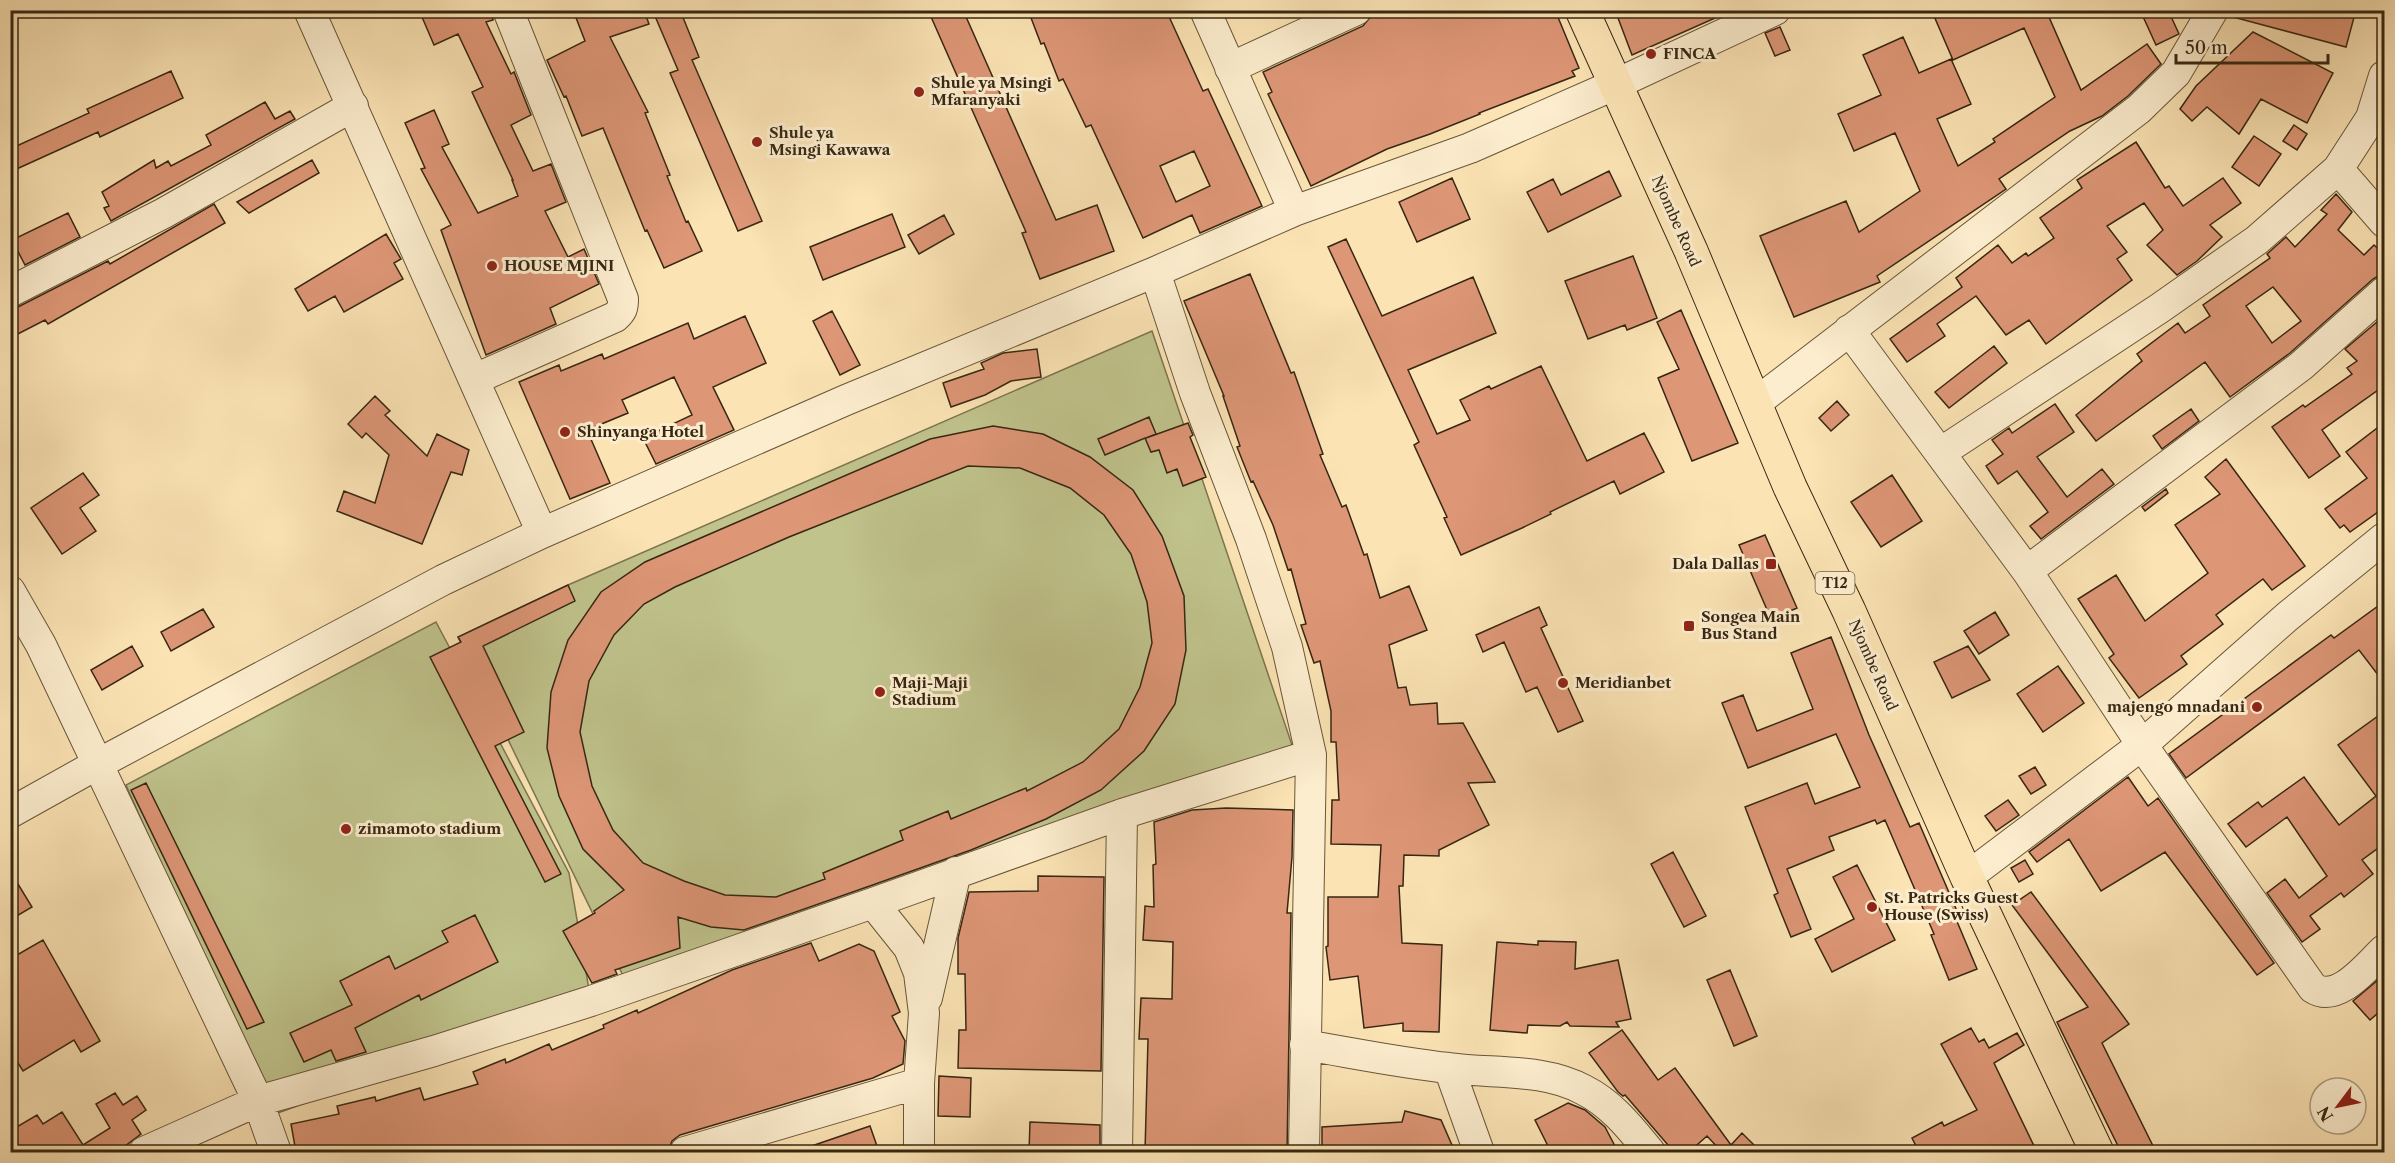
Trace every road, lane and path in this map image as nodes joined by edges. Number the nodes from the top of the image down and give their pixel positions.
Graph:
1 (309, 10) edge
2 (508, 10) edge
3 (1205, 10) edge
4 (1356, 10) edge
5 (1582, 10) edge
6 (1775, 10) edge
7 (2213, 10) edge
8 (1230, 68) junction
9 (2385, 76) edge
10 (1614, 85) junction
11 (353, 106) junction
12 (2338, 169) junction
13 (1294, 211) junction
14 (2385, 222) edge
15 (1155, 273) junction
16 (10, 292) edge
17 (2385, 292) edge
18 (1849, 330) junction
19 (475, 379) junction
20 (1754, 404) junction
21 (1940, 453) junction
22 (542, 533) junction
23 (2385, 538) edge
24 (2027, 571) junction
25 (10, 591) edge
26 (2142, 744) junction
27 (1311, 755) junction
28 (96, 765) junction
29 (10, 813) edge
30 (1122, 813) junction
31 (956, 872) junction
32 (1966, 877) junction
33 (873, 903) junction
34 (2385, 950) edge
35 (924, 1012) junction
36 (1305, 1045) junction
37 (1449, 1068) junction
38 (919, 1083) junction
39 (258, 1101) junction
40 (144, 1152) edge
41 (276, 1152) edge
42 (685, 1152) edge
43 (919, 1152) edge
44 (1117, 1152) edge
45 (1304, 1152) edge
46 (1479, 1152) edge
47 (1650, 1152) edge
48 (2097, 1152) edge

1 - 11 street
2 - 19 street
3 - 8 street
4 - 8 street
5 - 10 highway, Njombe Road / T12
6 - 10 street
7 - 18 street
8 - 13 street
9 - 12 street
10 - 13 street
10 - 20 highway, Njombe Road / T12
11 - 16 street
11 - 19 street
12 - 14 street
12 - 21 street
13 - 15 street
15 - 22 street
15 - 27 street
17 - 24 street
18 - 20 street
18 - 21 street
19 - 22 street
20 - 32 highway, Njombe Road / T12
21 - 24 street
22 - 28 street
23 - 26 street
24 - 26 street
25 - 28 street
26 - 32 street
26 - 34 street
27 - 30 street
27 - 36 street
28 - 29 street
28 - 39 street
30 - 31 street
30 - 44 street
31 - 33 street
31 - 35 street
32 - 48 highway, Njombe Road / T12
33 - 35 street
33 - 39 street
35 - 38 street
36 - 37 street
36 - 45 street
37 - 46 street
37 - 47 street
38 - 42 street
38 - 43 street
39 - 40 street
39 - 41 street

